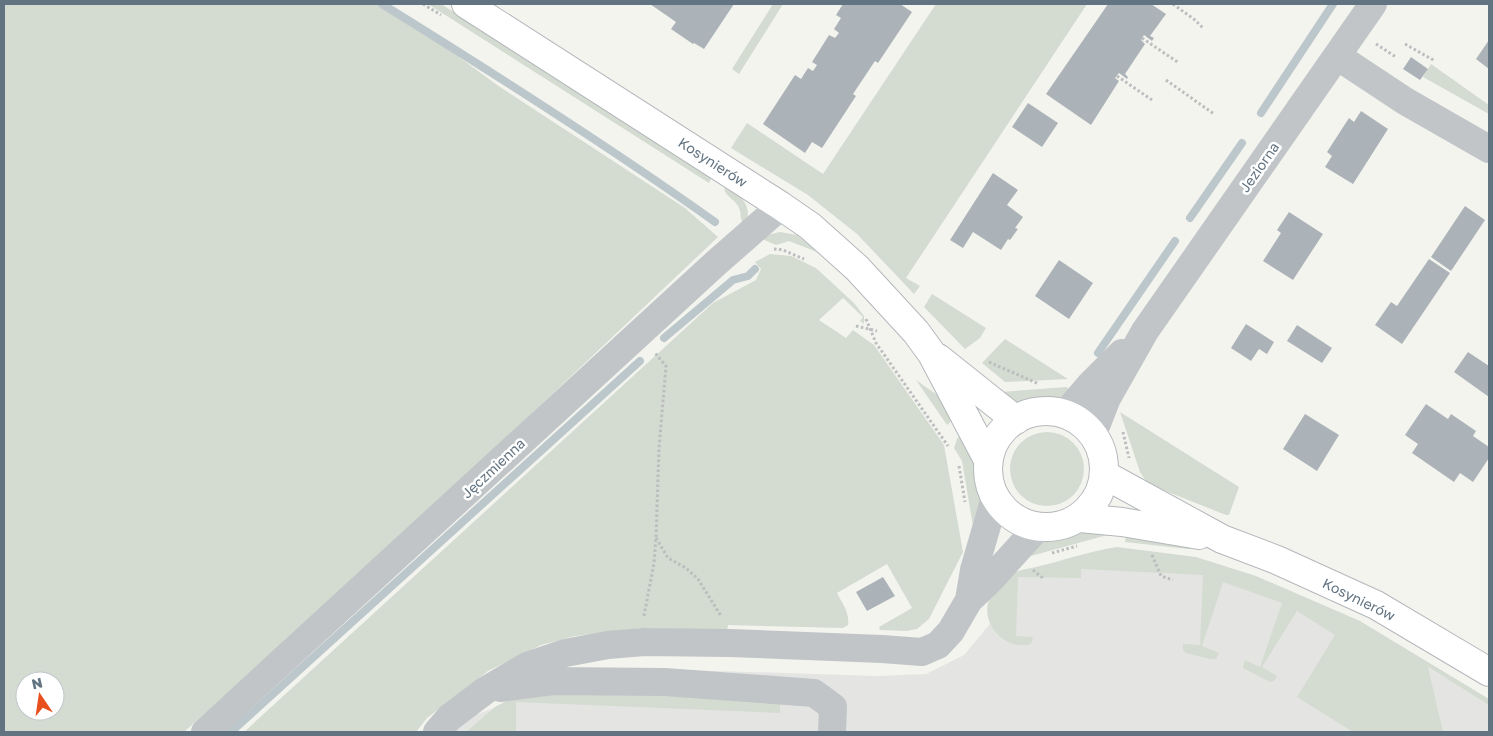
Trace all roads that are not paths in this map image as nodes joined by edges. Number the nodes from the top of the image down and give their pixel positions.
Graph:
1 (466, 4) edge
2 (1373, 4) edge
3 (1337, 56) junction
4 (1489, 149) edge
5 (781, 206) junction
6 (1145, 331) junction
7 (932, 354) junction
8 (1065, 414) junction
9 (1016, 420) junction
10 (1093, 434) junction
11 (988, 460) junction
12 (1105, 475) junction
13 (995, 498) junction
14 (1038, 527) junction
15 (1082, 531) junction
16 (1222, 539) junction
17 (969, 600) junction
18 (1489, 672) edge
19 (486, 690) junction
20 (205, 732) edge
21 (437, 732) edge
22 (832, 732) edge

1 - 5 main road, Kosynierów
2 - 3 street, Jeziorna
3 - 4 street
3 - 6 street, Jeziorna
5 - 7 main road, Kosynierów
5 - 20 street, Jęczmienna
6 - 8 street, Jeziorna
6 - 10 street, Jeziorna
7 - 9 main road, Kosynierów
7 - 11 main road, Kosynierów
8 - 9 main road
8 - 10 main road
9 - 11 main road
10 - 12 main road
11 - 13 main road
12 - 15 main road
12 - 16 main road, Kosynierów
13 - 14 main road
13 - 17 street
14 - 15 main road
14 - 17 street
15 - 16 main road, Kosynierów
16 - 18 main road, Kosynierów
17 - 19 street
19 - 21 street
19 - 22 street

